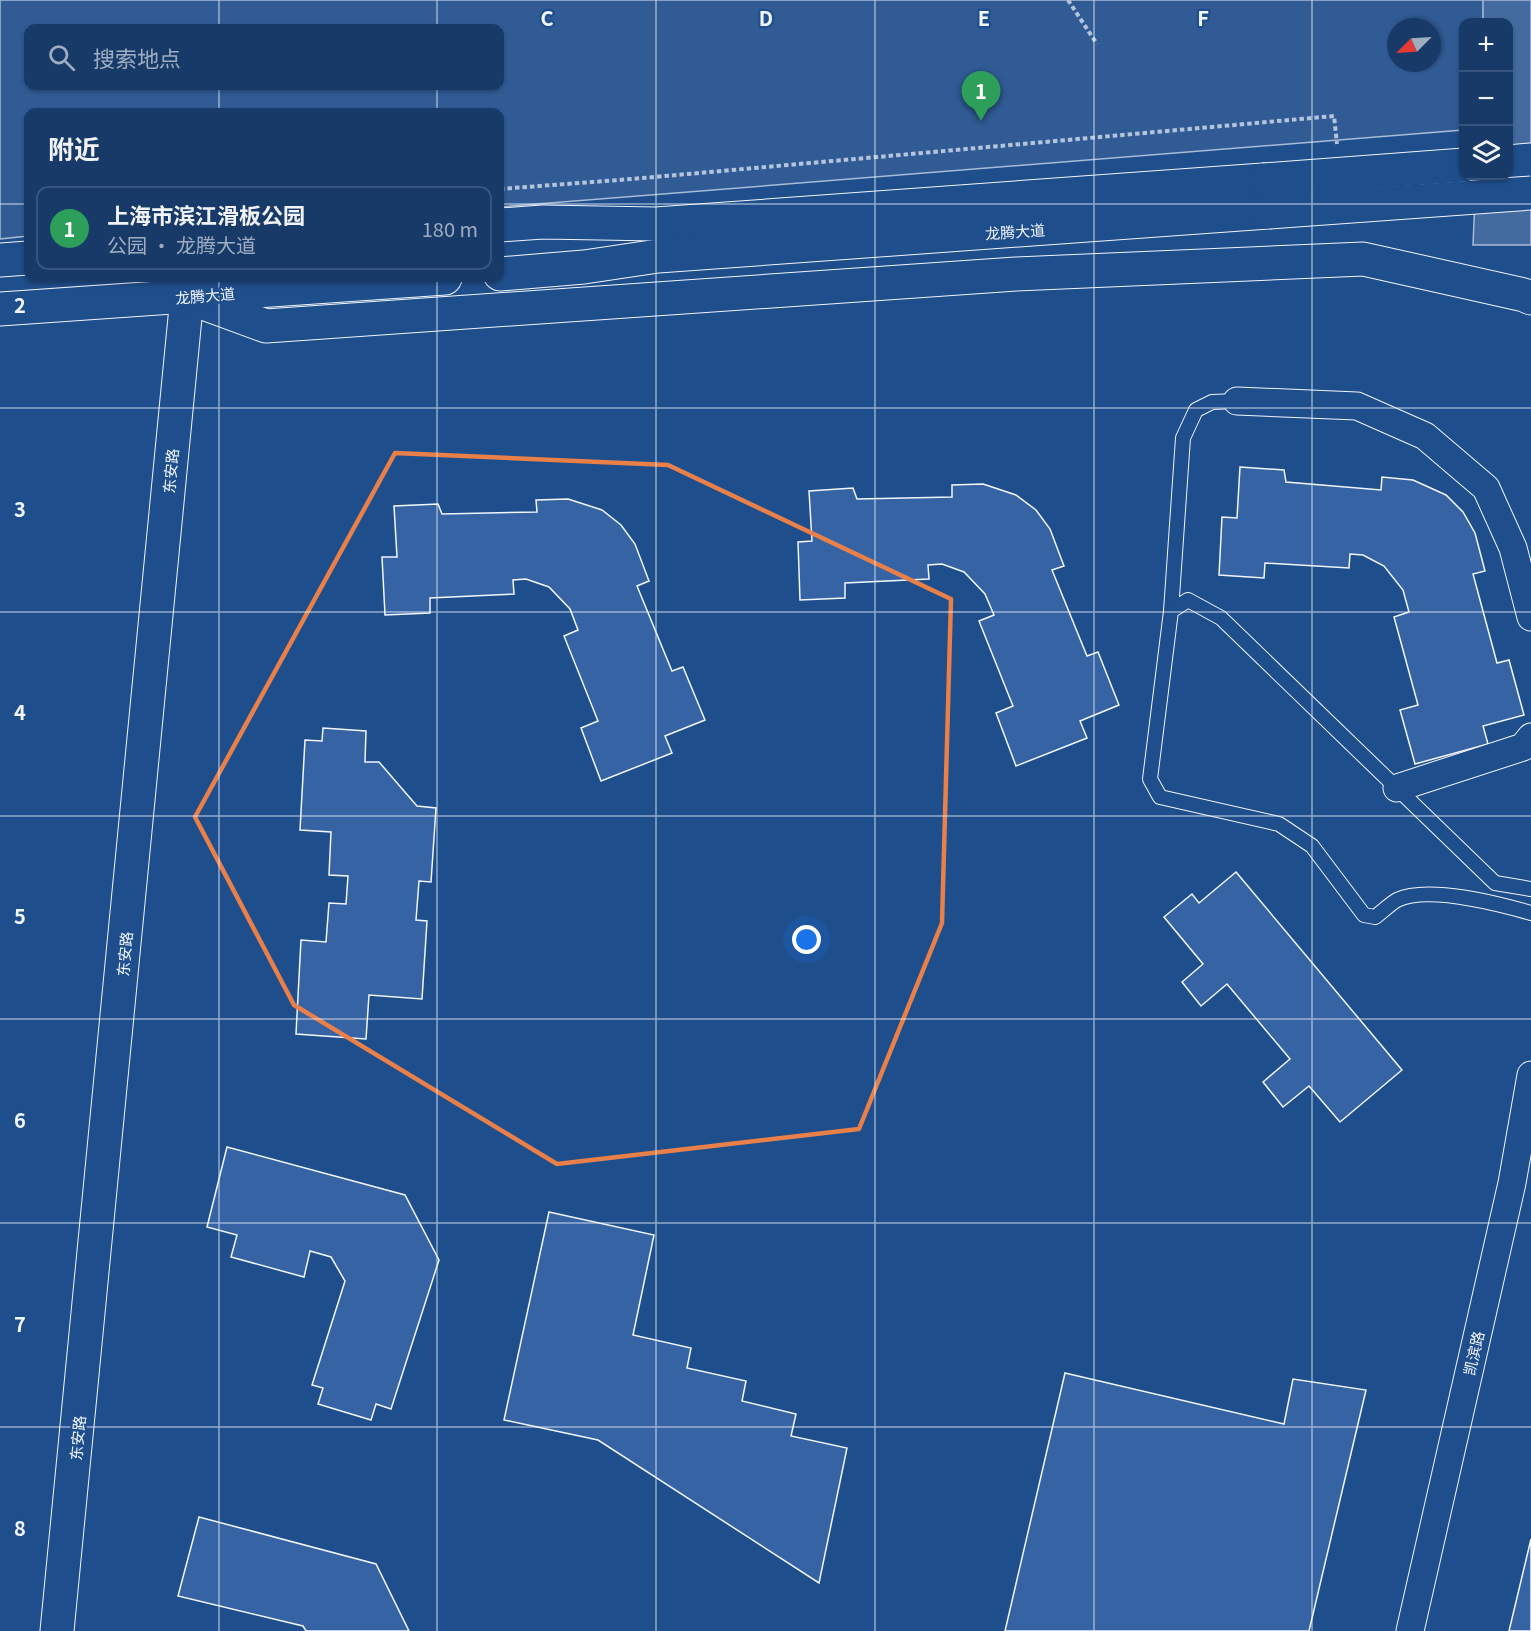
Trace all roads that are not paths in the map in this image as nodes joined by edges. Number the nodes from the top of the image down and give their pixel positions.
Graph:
1 (1531, 160) edge
2 (1513, 162) edge
3 (1459, 165) edge
4 (1531, 193) edge
5 (504, 225) edge
6 (24, 258) edge
7 (0, 260) edge
8 (504, 274) edge
9 (330, 282) edge
10 (187, 287) edge
11 (1531, 298) edge
12 (0, 309) edge
13 (1237, 401) joint
14 (1171, 611) junction
15 (1531, 617) edge
16 (1531, 737) edge
17 (1397, 788) junction
18 (1531, 889) edge
19 (1531, 913) edge
20 (1531, 1075) edge
21 (57, 1631) edge
22 (1410, 1631) edge

1 - 2 street
3 - 5 street, bridge
4 - 8 street, 龙腾大道, bridge
6 - 7 street
9 - 10 street, 龙腾大道
10 - 11 street
10 - 12 street, 龙腾大道
10 - 21 street, 东安路
13 - 14 lane
13 - 15 street
14 - 17 lane
14 - 19 lane
16 - 17 street
17 - 18 lane
20 - 22 street, 凯滨路

